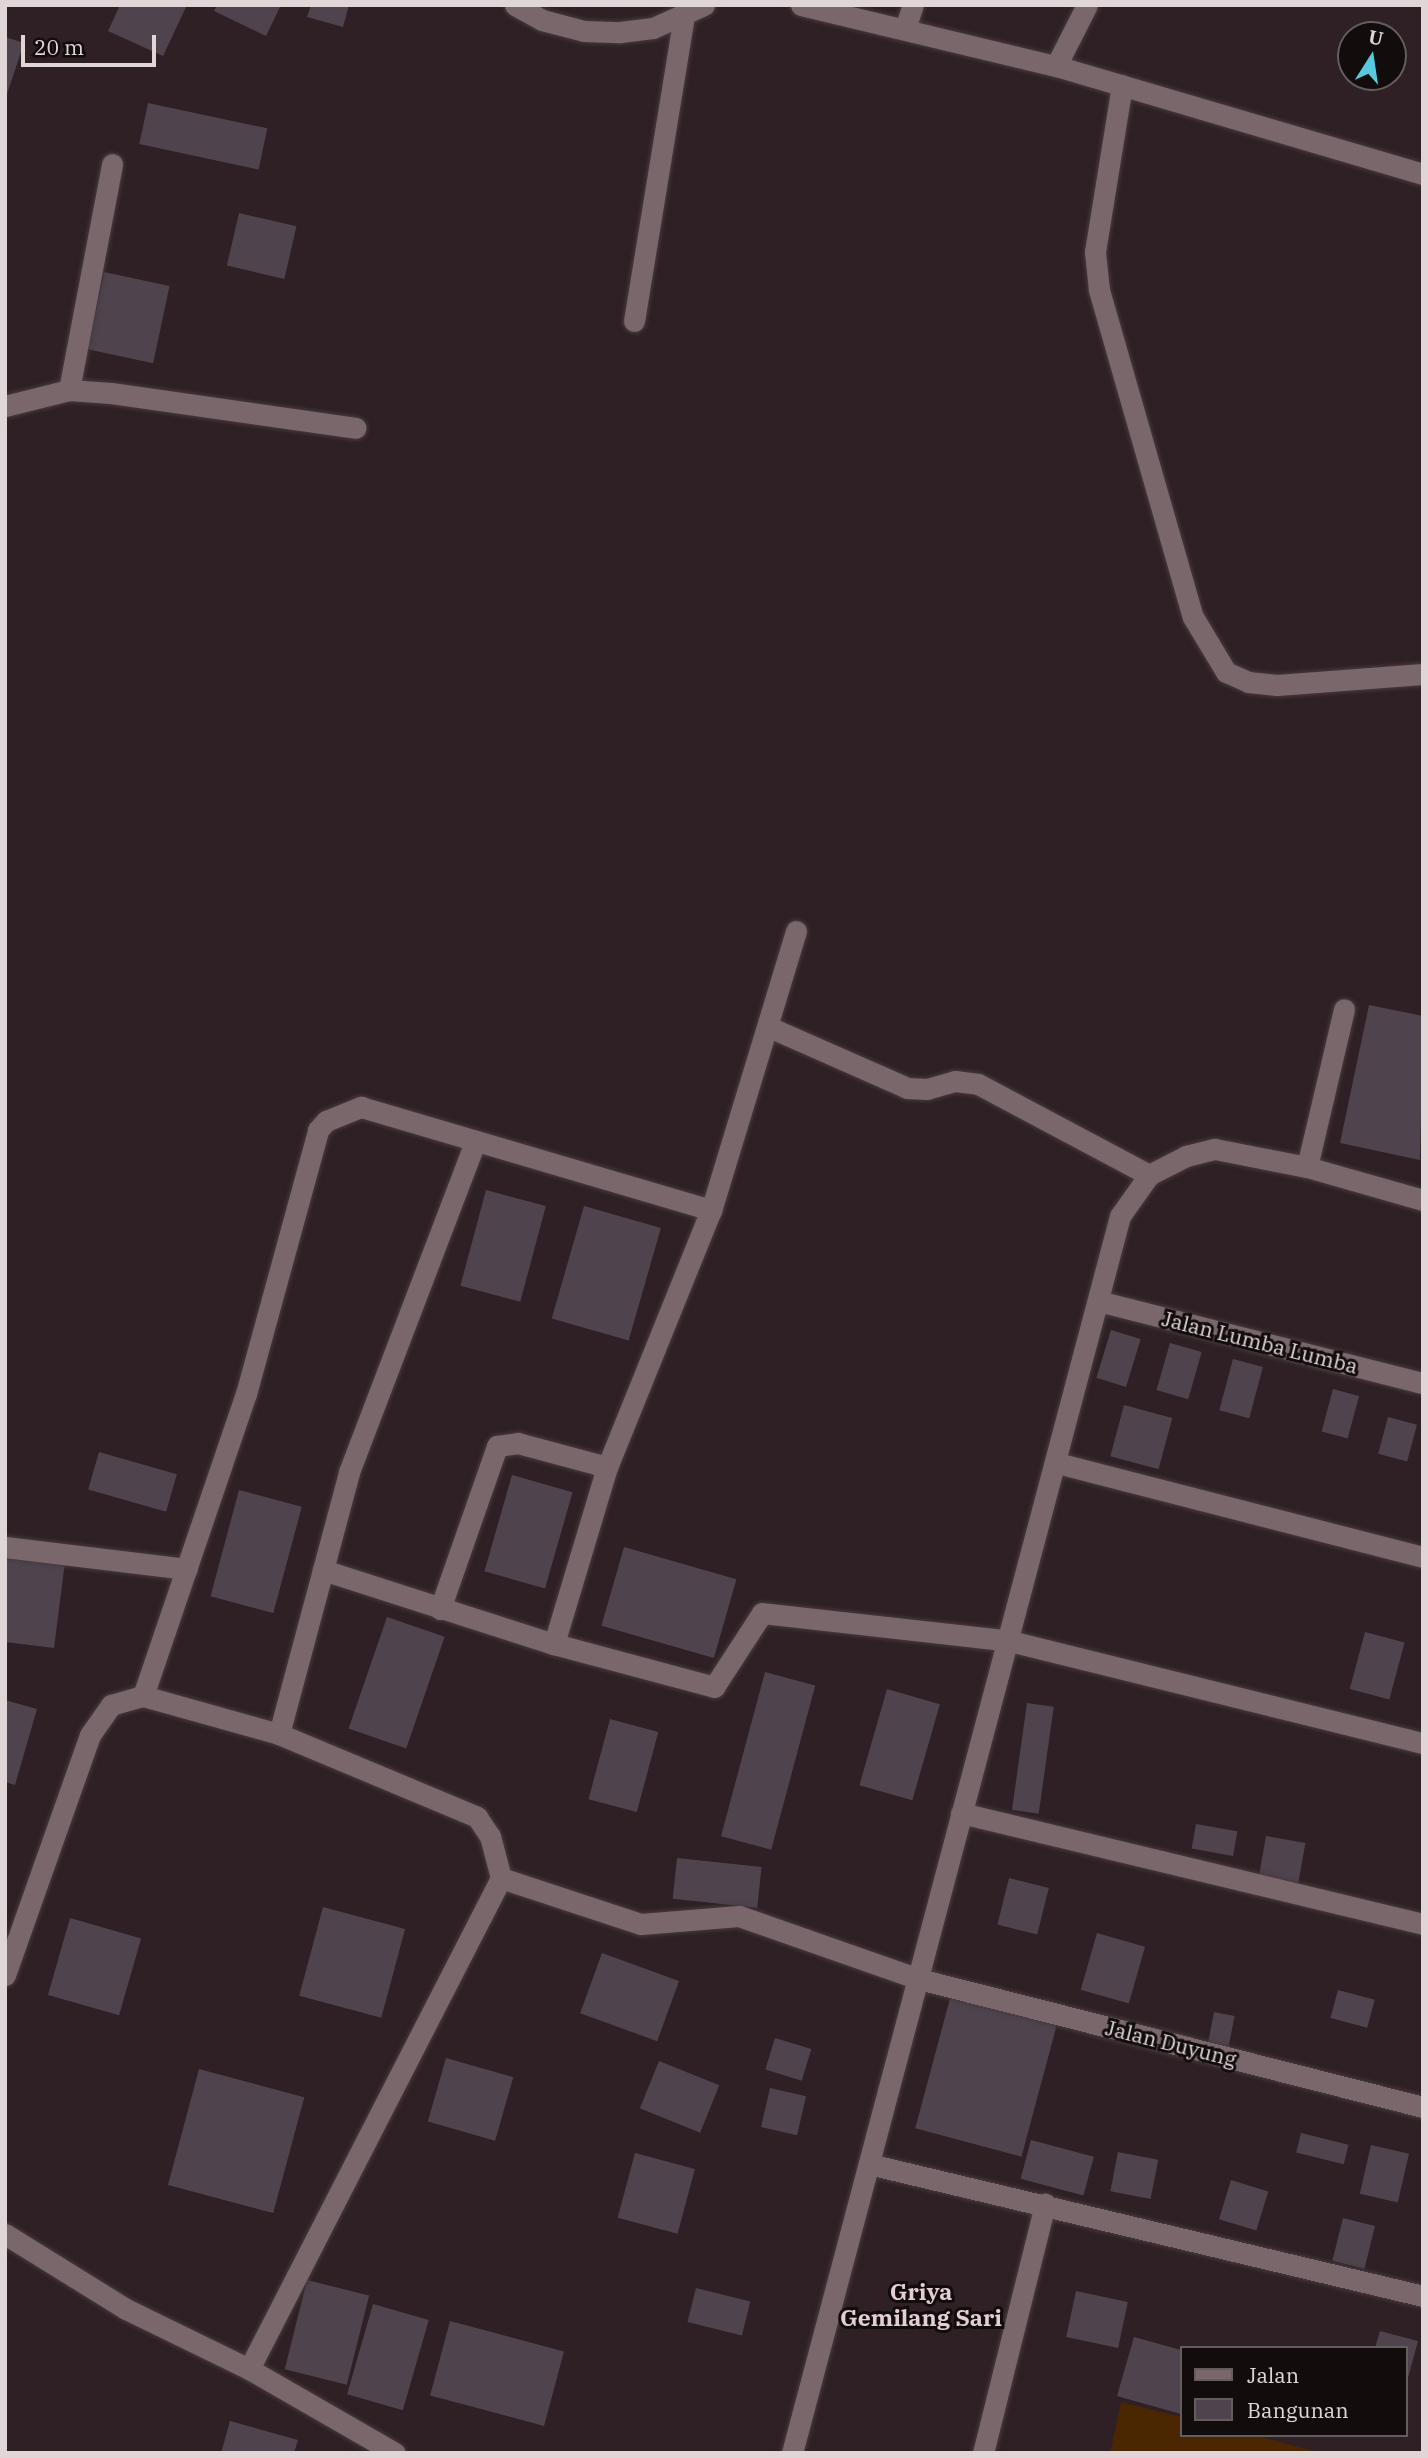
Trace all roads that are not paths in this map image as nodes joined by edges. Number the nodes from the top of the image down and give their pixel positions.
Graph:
1 (515, 5) edge
2 (704, 5) edge
3 (801, 5) edge
4 (913, 5) edge
5 (1087, 5) edge
6 (684, 11) edge
7 (905, 29) junction
8 (1056, 66) junction
9 (1122, 85) junction
10 (112, 164) dead end
11 (1423, 173) edge
12 (634, 321) dead end
13 (69, 390) junction
14 (5, 406) edge
15 (356, 428) dead end
16 (1423, 674) edge
17 (796, 931) dead end
18 (1343, 1009) dead end
19 (769, 1027) junction
20 (475, 1142) junction
21 (1307, 1167) junction
22 (1149, 1175) junction
23 (1423, 1200) edge
24 (711, 1210) junction
25 (1098, 1301) junction
26 (1423, 1383) edge
27 (1057, 1463) junction
28 (607, 1467) junction
29 (5, 1547) edge
30 (1423, 1557) edge
31 (187, 1569) junction
32 (323, 1570) junction
33 (440, 1609) junction
34 (1010, 1641) junction
35 (554, 1644) junction
36 (143, 1696) junction
37 (279, 1734) junction
38 (1423, 1742) edge
39 (961, 1813) junction
40 (501, 1878) junction
41 (1423, 1924) edge
42 (5, 1975) edge
43 (919, 1979) junction
44 (1423, 2107) edge
45 (869, 2164) junction
46 (1045, 2204) junction
47 (5, 2234) edge
48 (1423, 2296) edge
49 (250, 2369) junction
50 (396, 2453) edge
51 (792, 2453) edge
52 (983, 2453) edge

1 - 6 street
2 - 6 street
3 - 7 street
4 - 7 street
5 - 8 street
6 - 12 street
7 - 8 street
8 - 9 street
9 - 11 street
9 - 16 street
10 - 13 street
13 - 14 street
13 - 15 street
17 - 19 street
18 - 21 street
19 - 22 street
19 - 24 street
20 - 24 street
20 - 31 street
20 - 32 street
21 - 22 street
21 - 23 street
22 - 25 street
24 - 28 street
25 - 26 street, Jalan Lumba Lumba
25 - 27 street
27 - 30 street
27 - 34 street
28 - 33 street
28 - 35 street
29 - 31 street
31 - 36 street
32 - 33 street
32 - 37 street
33 - 35 street
34 - 35 street
34 - 38 street
34 - 39 street
36 - 37 street
36 - 42 street
37 - 40 street
39 - 41 street
39 - 43 street
40 - 43 street, Jalan Duyung
40 - 49 street
43 - 44 street, Jalan Duyung
43 - 45 street
45 - 46 street
45 - 51 street
46 - 48 street
46 - 52 street
47 - 49 street
49 - 50 street

